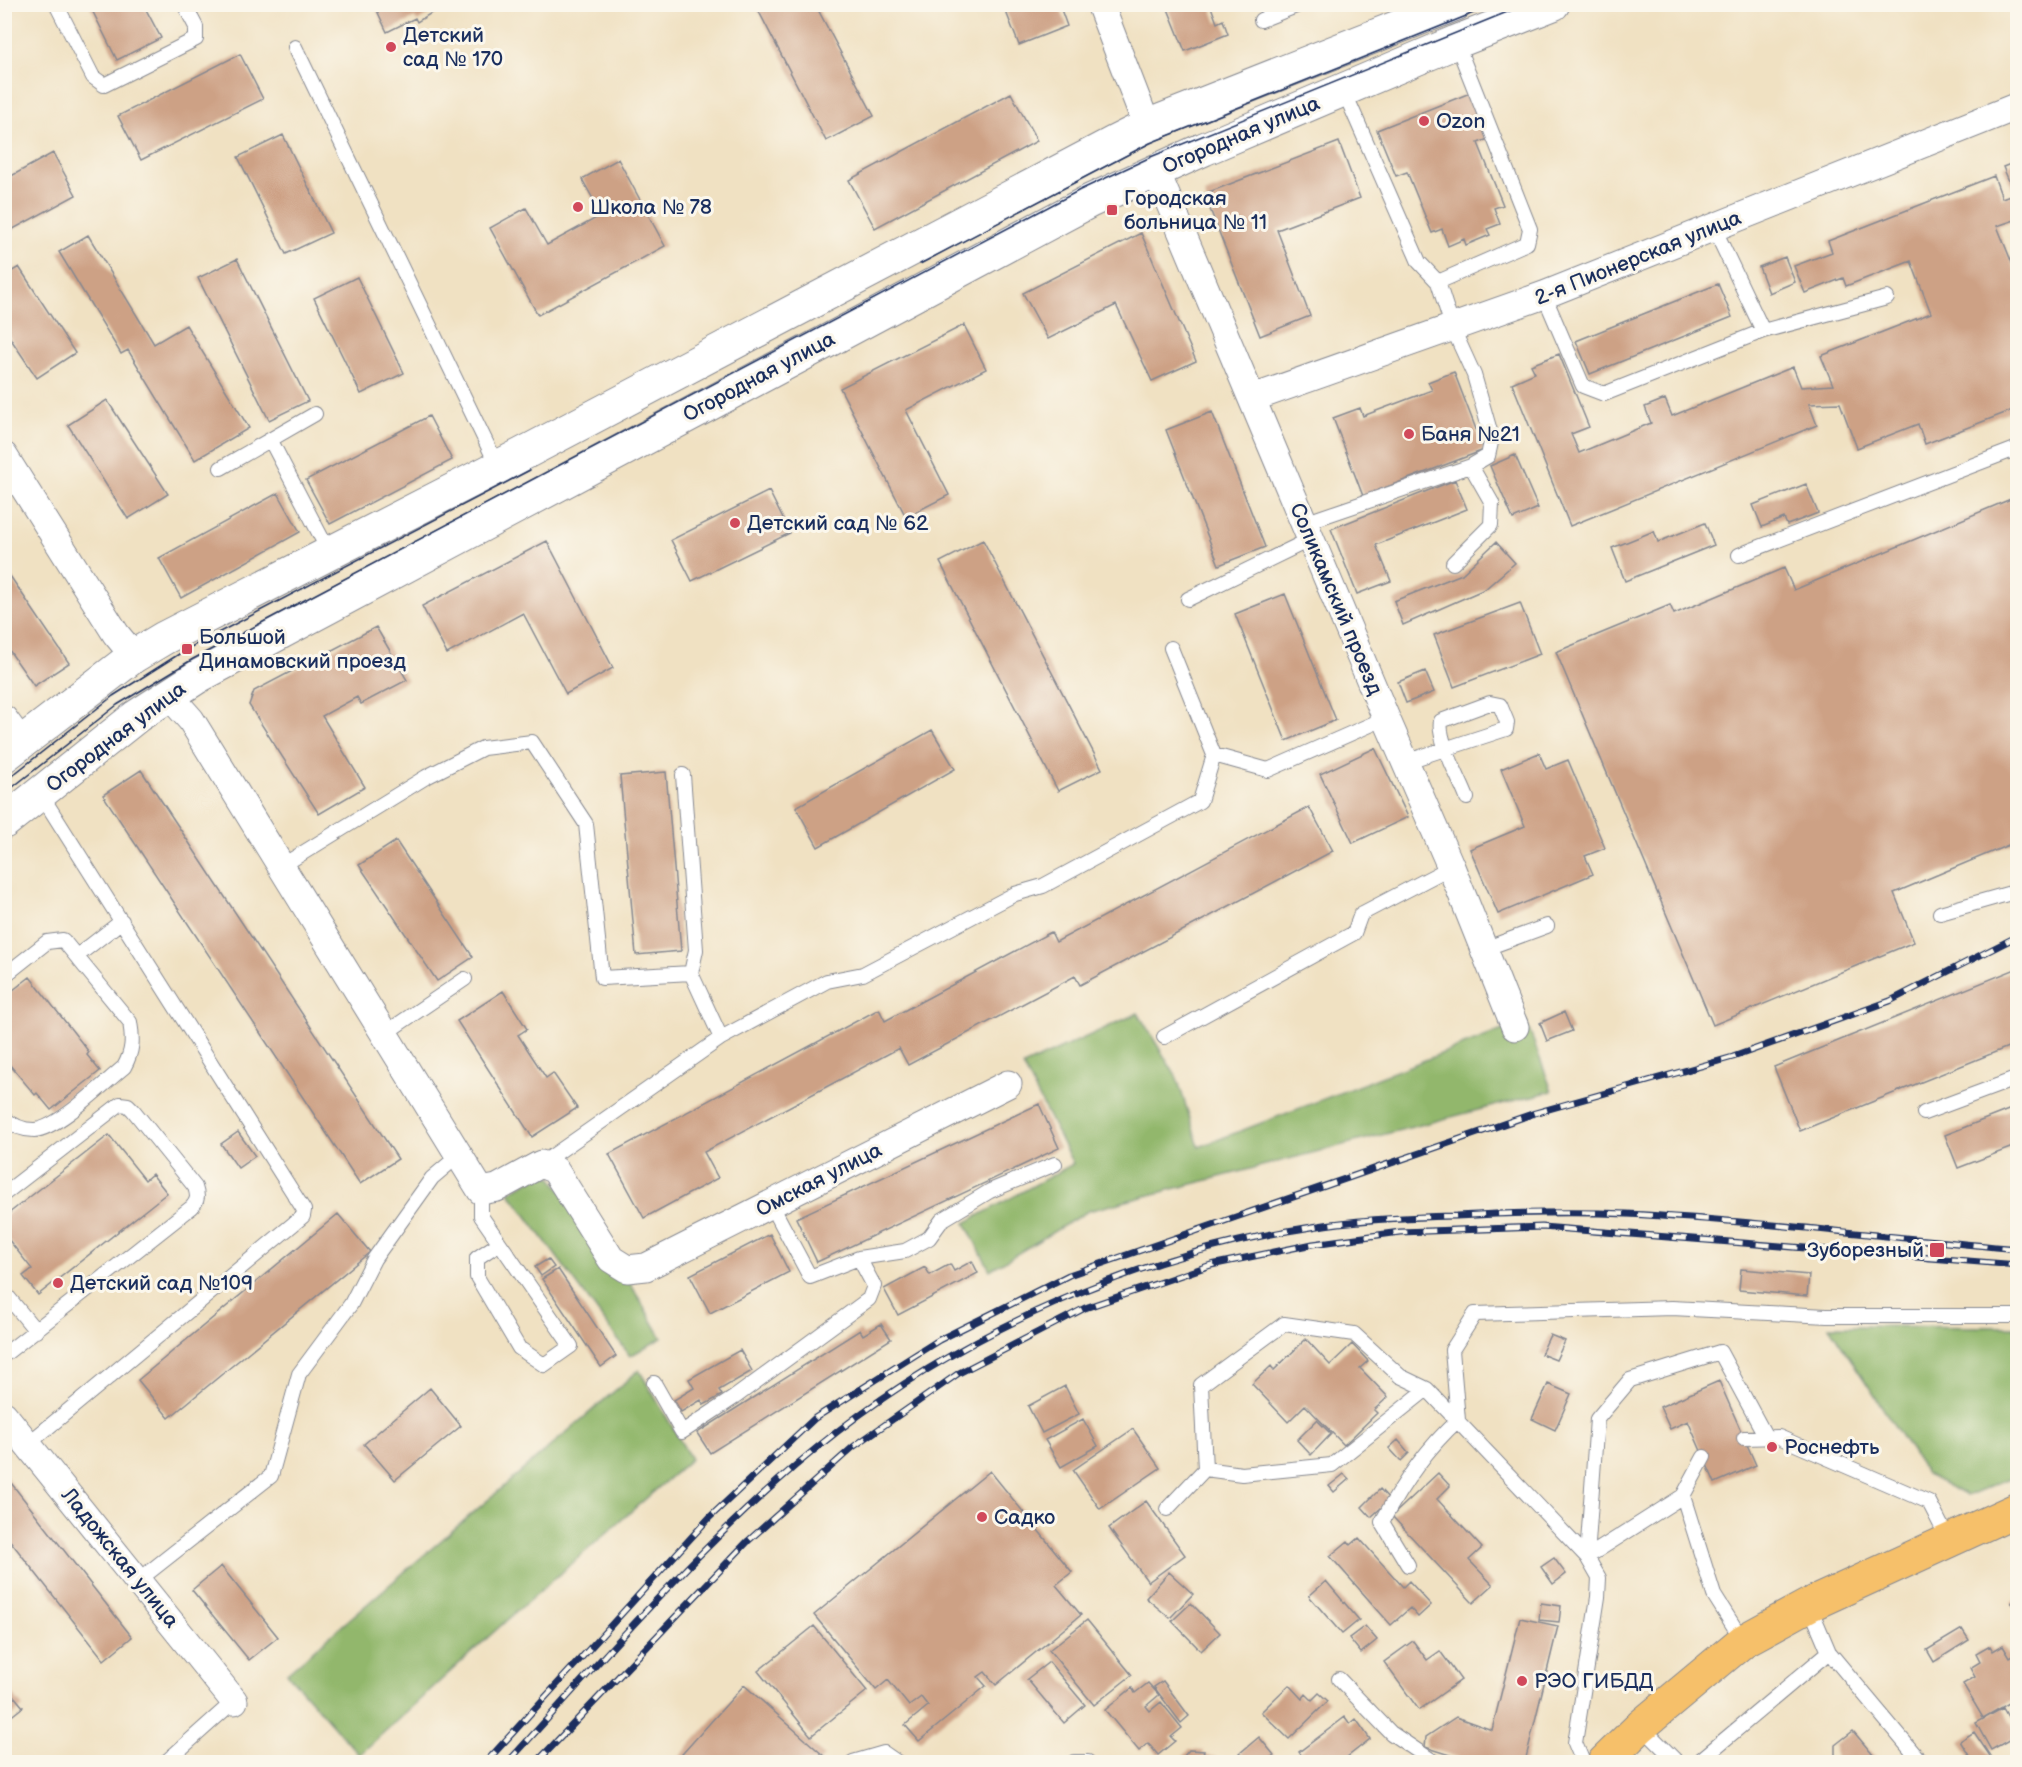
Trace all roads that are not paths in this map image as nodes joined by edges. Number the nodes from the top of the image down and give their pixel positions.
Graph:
1 (56, 4) edge
2 (184, 4) edge
3 (1100, 4) edge
4 (1301, 4) edge
5 (1456, 4) edge
6 (1553, 4) edge
7 (1261, 20) dead end
8 (1456, 42) junction
9 (296, 48) dead end
10 (1344, 91) junction
11 (2018, 106) edge
12 (1147, 126) junction
13 (1156, 171) junction
14 (1714, 228) junction
15 (1438, 282) junction
16 (1544, 295) junction
17 (1887, 298) dead end
18 (1453, 329) junction
19 (1764, 331) junction
20 (1253, 398) junction
21 (315, 414) dead end
22 (271, 441) junction
23 (2018, 448) edge
24 (4, 456) edge
25 (1471, 466) junction
26 (498, 467) junction
27 (221, 468) dead end
28 (1307, 531) junction
29 (329, 552) junction
30 (1739, 555) dead end
31 (1453, 563) dead end
32 (1188, 599) dead end
33 (1171, 648) dead end
34 (134, 656) junction
35 (168, 694) junction
36 (1386, 718) junction
37 (10, 739) edge
38 (1448, 750) junction
39 (1214, 756) junction
40 (1405, 762) junction
41 (683, 776) dead end
42 (40, 793) junction
43 (1467, 798) dead end
44 (4, 822) edge
45 (280, 867) junction
46 (1452, 867) junction
47 (2018, 891) edge
48 (1940, 913) dead end
49 (122, 921) junction
50 (1547, 926) dead end
51 (1484, 949) junction
52 (77, 956) junction
53 (691, 973) junction
54 (4, 976) edge
55 (465, 979) dead end
56 (1515, 1027) dead end
57 (384, 1034) junction
58 (1164, 1037) dead end
59 (721, 1038) junction
60 (2018, 1078) edge
61 (1008, 1084) dead end
62 (1924, 1113) dead end
63 (4, 1118) edge
64 (458, 1156) junction
65 (541, 1164) junction
66 (1055, 1164) dead end
67 (481, 1191) junction
68 (4, 1194) edge
69 (771, 1204) junction
70 (498, 1244) junction
71 (859, 1258) junction
72 (4, 1292) edge
73 (2018, 1316) edge
74 (36, 1331) junction
75 (4, 1355) edge
76 (654, 1383) dead end
77 (1426, 1389) junction
78 (4, 1415) edge
79 (1458, 1420) junction
80 (1766, 1437) junction
81 (1744, 1438) dead end
82 (28, 1444) junction
83 (1704, 1457) dead end
84 (1205, 1469) junction
85 (1683, 1496) junction
86 (1167, 1509) dead end
87 (2018, 1509) edge
88 (1949, 1541) junction
89 (1587, 1557) junction
90 (1408, 1565) dead end
91 (139, 1580) junction
92 (1809, 1605) junction
93 (1743, 1641) junction
94 (1829, 1652) junction
95 (1339, 1679) dead end
96 (234, 1701) joint
97 (1641, 1726) junction
98 (166, 1762) edge
99 (853, 1762) edge
100 (897, 1762) edge
101 (1074, 1762) edge
102 (1088, 1762) edge
103 (1434, 1762) edge
104 (1583, 1762) edge
105 (1604, 1762) edge
106 (1677, 1762) edge
107 (1698, 1762) edge
108 (1922, 1762) edge

1 - 2 lane
3 - 12 street
4 - 7 lane
5 - 12 street, Огородная улица
6 - 8 street, Огородная улица
8 - 10 street, Огородная улица
8 - 15 lane
9 - 26 lane
10 - 13 street, Огородная улица
10 - 15 lane
11 - 14 street, 2-я Пионерская улица
12 - 26 street, Огородная улица
13 - 20 street, Соликамский проезд
13 - 35 street, Огородная улица
14 - 16 street, 2-я Пионерская улица
14 - 19 lane
15 - 18 lane
16 - 18 street, 2-я Пионерская улица
16 - 19 lane
17 - 19 lane
18 - 20 street, 2-я Пионерская улица
18 - 25 lane
20 - 28 street, Соликамский проезд
21 - 22 lane
22 - 27 lane
22 - 29 lane
23 - 30 lane
24 - 34 street
25 - 28 lane
25 - 31 lane
26 - 29 street, Огородная улица
28 - 32 lane
28 - 36 street, Соликамский проезд
29 - 34 street, Огородная улица
33 - 39 lane
34 - 37 street, Огородная улица
35 - 42 street, Огородная улица
35 - 45 street
36 - 39 lane
36 - 40 street, Соликамский проезд
38 - 38 lane
38 - 40 lane
38 - 43 lane
39 - 59 lane
40 - 46 street, Соликамский проезд
41 - 53 lane
42 - 44 street, Огородная улица
42 - 49 lane
45 - 53 lane
45 - 57 street
46 - 51 street, Соликамский проезд
46 - 58 lane
47 - 48 lane
49 - 52 lane
49 - 82 lane
50 - 51 lane
51 - 56 street, Соликамский проезд
52 - 54 lane
52 - 63 lane
53 - 59 lane
55 - 57 lane
57 - 64 street
59 - 65 lane
60 - 62 lane
61 - 69 street, Омская улица
64 - 67 street
64 - 91 lane
65 - 67 street
65 - 69 street, Омская улица
66 - 71 lane
67 - 70 lane
68 - 74 lane
69 - 71 lane
70 - 70 lane
71 - 76 lane
72 - 74 lane
73 - 79 lane
74 - 75 lane
77 - 79 lane
77 - 84 lane
77 - 84 lane
78 - 82 street, Ладожская улица
79 - 89 lane
79 - 90 lane
80 - 81 lane
80 - 88 lane
80 - 89 lane
82 - 91 street, Ладожская улица
83 - 85 lane
84 - 86 lane
85 - 89 lane
85 - 93 lane
87 - 88 main road
88 - 92 main road
89 - 104 lane
91 - 96 street, Ладожская улица
92 - 93 main road
92 - 94 lane
93 - 97 main road
94 - 107 lane
94 - 108 lane
95 - 103 lane
96 - 98 lane
97 - 105 main road
97 - 106 lane
99 - 100 lane
101 - 102 lane

